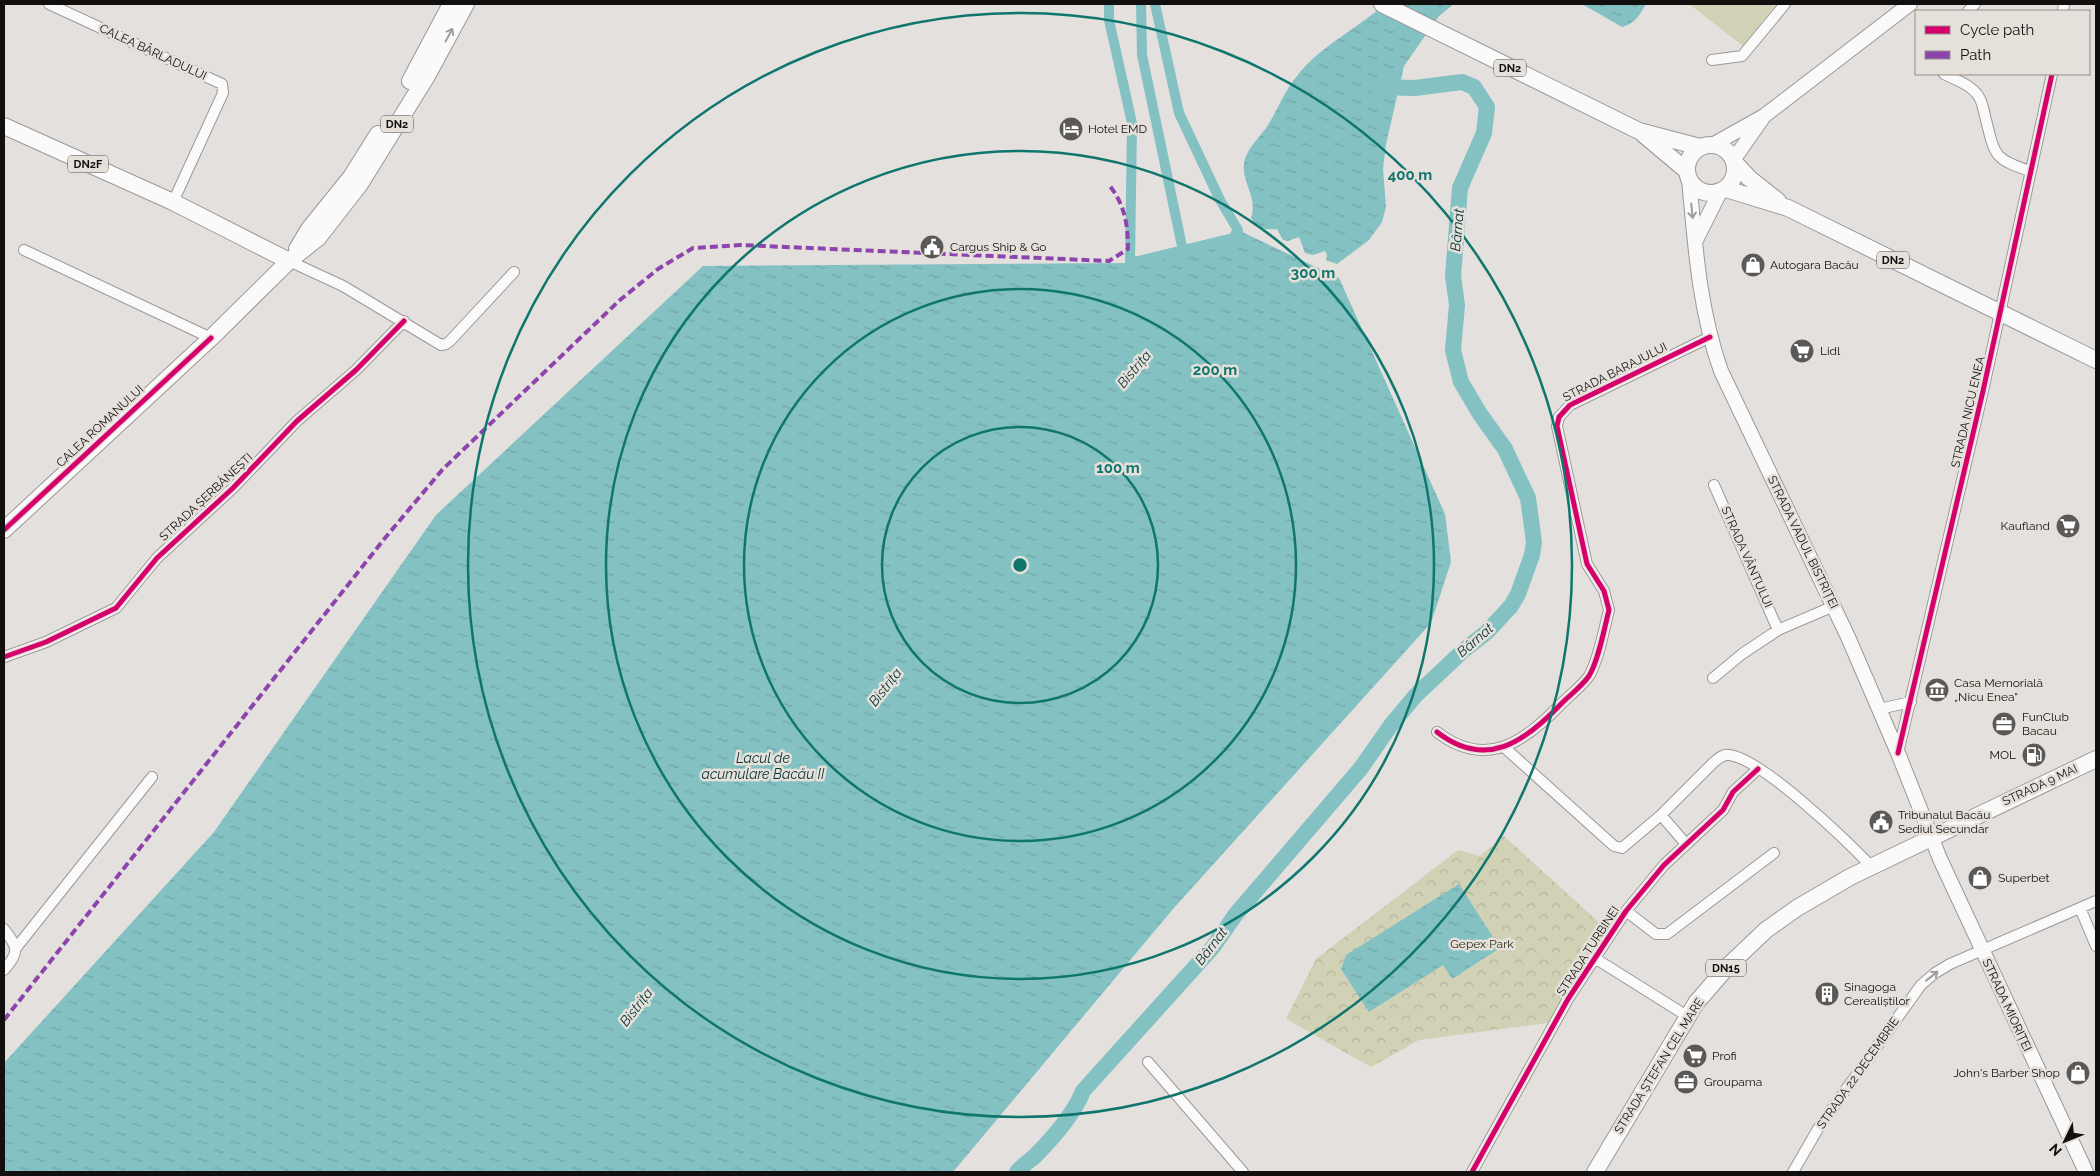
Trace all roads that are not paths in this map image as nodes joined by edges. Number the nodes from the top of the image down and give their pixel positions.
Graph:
1 (49, 4) edge
2 (451, 4) edge
3 (466, 4) edge
4 (1382, 4) edge
5 (1785, 4) edge
6 (1910, 4) edge
7 (1712, 60) dead end
8 (1946, 75) edge
9 (2052, 75) edge
10 (1764, 116) junction
11 (4, 126) edge
12 (1639, 131) junction
13 (1707, 146) junction
14 (1735, 161) junction
15 (2030, 171) junction
16 (1688, 175) junction
17 (1723, 191) junction
18 (173, 202) junction
19 (1788, 208) junction
20 (1695, 242) junction
21 (24, 250) dead end
22 (289, 261) junction
23 (514, 272) dead end
24 (1999, 312) junction
25 (404, 321) junction
26 (1710, 337) junction
27 (211, 338) junction
28 (2096, 360) edge
29 (1714, 485) dead end
30 (4, 530) edge
31 (1834, 606) junction
32 (1778, 630) junction
33 (4, 657) edge
34 (1714, 678) dead end
35 (1911, 702) junction
36 (1879, 709) junction
37 (1437, 732) dead end
38 (1505, 748) junction
39 (1898, 753) junction
40 (2096, 759) edge
41 (1758, 769) junction
42 (152, 777) dead end
43 (1661, 815) junction
44 (1930, 838) junction
45 (1686, 844) junction
46 (1774, 853) dead end
47 (1871, 866) junction
48 (2096, 901) edge
49 (2080, 908) junction
50 (1626, 911) junction
51 (4, 929) edge
52 (2096, 946) edge
53 (16, 948) junction
54 (1982, 951) junction
55 (1593, 957) junction
56 (4, 970) edge
57 (1686, 1016) junction
58 (1148, 1062) dead end
59 (1243, 1172) edge
60 (1472, 1172) edge
61 (1594, 1172) edge
62 (1793, 1172) edge
63 (2086, 1172) edge

1 - 18 street, CALEA BÂRLADULUI
2 - 22 main road, CALEA ROMANULUI / DN2
22 -> 3 main road, CALEA ROMANULUI / DN2
4 - 12 main road, DN2
5 - 7 street
6 - 10 main road
8 - 15 street
9 - 15 street, STRADA NICU ENEA
10 - 13 main road
10 - 14 main road
11 - 18 main road, DN2F
12 - 13 main road, DN2
12 - 16 main road, DN2
13 - 14 main road, DN2
13 - 16 main road
14 - 17 main road
14 - 19 main road, DN2
15 - 24 street, STRADA NICU ENEA
16 - 17 main road, DN2
16 -> 20 main road, STRADA VADUL BISTRIȚEI
17 - 19 main road, DN2
17 - 20 main road
18 - 22 main road, DN2F
19 - 24 main road, DN2
20 - 26 main road, STRADA VADUL BISTRIȚEI
21 - 27 street
22 - 25 street
22 - 27 main road, CALEA ROMANULUI / DN2
23 - 25 street
24 - 28 main road, DN2
24 - 35 street, STRADA NICU ENEA
25 - 33 street, STRADA ȘERBĂNEȘTI
26 - 31 main road, STRADA VADUL BISTRIȚEI
26 - 38 street, STRADA BARAJULUI
27 - 30 main road, CALEA ROMANULUI / DN2
29 - 32 street, STRADA VÂNTULUI
31 - 32 street
31 - 36 main road, STRADA VADUL BISTRIȚEI
32 - 34 street
35 - 36 street
35 - 39 street, STRADA NICU ENEA
36 - 39 main road, STRADA VADUL BISTRIȚEI
37 - 38 street
38 - 43 street
39 - 44 main road, STRADA VADUL BISTRIȚEI
40 - 44 main road, STRADA 9 MAI / DN15
41 - 43 street
41 - 45 street, STRADA TURBINEI
41 - 47 street
42 - 53 street
43 - 45 street
44 - 47 main road, STRADA ȘTEFAN CEL MARE / DN15
44 - 54 main road, STRADA MIORIȚEI
45 - 50 street, STRADA TURBINEI
46 - 50 street, STRADA TURBINEI
47 - 57 main road, STRADA ȘTEFAN CEL MARE / DN15
48 - 49 street, STRADA 22 DECEMBRIE
49 - 52 street
49 - 54 street, STRADA 22 DECEMBRIE
50 - 55 street, STRADA TURBINEI
51 - 53 street
53 - 56 street
62 -> 54 street, STRADA 22 DECEMBRIE
54 - 63 main road, STRADA MIORIȚEI
55 - 57 street
55 - 60 street, STRADA TURBINEI
57 - 61 main road, STRADA ȘTEFAN CEL MARE / DN15
58 - 59 street

